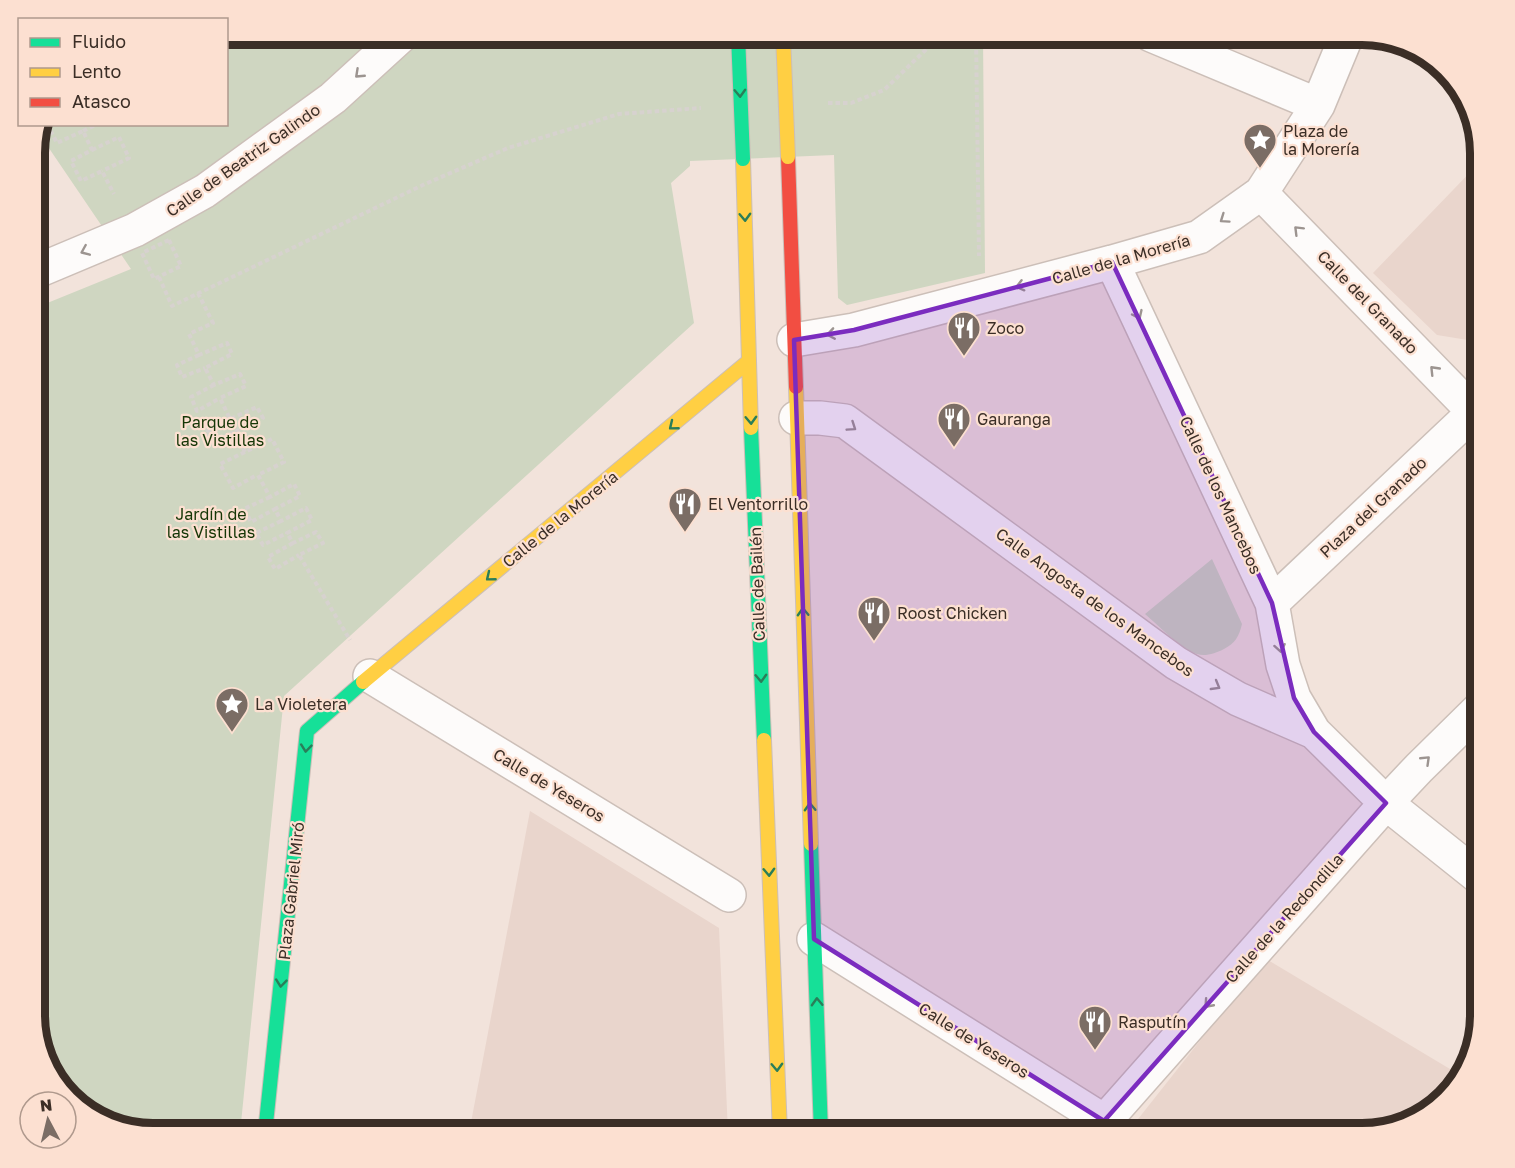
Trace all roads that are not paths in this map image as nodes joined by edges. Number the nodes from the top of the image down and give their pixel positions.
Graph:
1 (390, 45) edge
2 (738, 45) edge
3 (783, 45) edge
4 (1177, 45) edge
5 (1343, 45) edge
6 (1318, 105) junction
7 (1261, 193) junction
8 (1112, 262) junction
9 (45, 268) edge
10 (794, 340) junction
11 (749, 361) junction
12 (1470, 408) edge
13 (1470, 416) edge
14 (796, 418) junction
15 (1272, 603) junction
16 (370, 676) junction
17 (1470, 718) edge
18 (1314, 732) junction
19 (1386, 803) junction
20 (1470, 870) edge
21 (729, 894) dead end
22 (814, 939) junction
23 (266, 1123) edge
24 (780, 1123) edge
25 (821, 1123) edge
26 (1093, 1123) edge
27 (1103, 1123) edge

1 -> 9 street, Calle de Beatriz Galindo
2 -> 11 main road, Calle de Bailén, bridge
3 - 10 main road, bridge
4 - 6 street
5 - 6 street, Calle de la Morería
6 - 7 street, Calle de la Morería
7 -> 8 street, Calle de la Morería
12 -> 7 street, Calle del Granado
8 -> 10 street, Calle de la Morería
8 -> 15 street, Calle de los Mancebos
10 - 14 main road
11 -> 16 main road, Calle de la Morería
11 -> 24 main road, Calle de Bailén
13 - 15 street, Plaza del Granado
14 -> 18 street, Calle Angosta de los Mancebos
22 -> 14 main road
15 -> 18 street, Calle de los Mancebos
16 - 21 street, Calle de Yeseros
16 -> 23 main road, Plaza Gabriel Miró
19 -> 17 street, Calle de la Redondilla
18 - 19 street, Calle Angosta de los Mancebos
19 - 20 street
19 -> 27 street, Calle de la Redondilla
25 -> 22 main road
22 - 26 street, Calle de Yeseros

